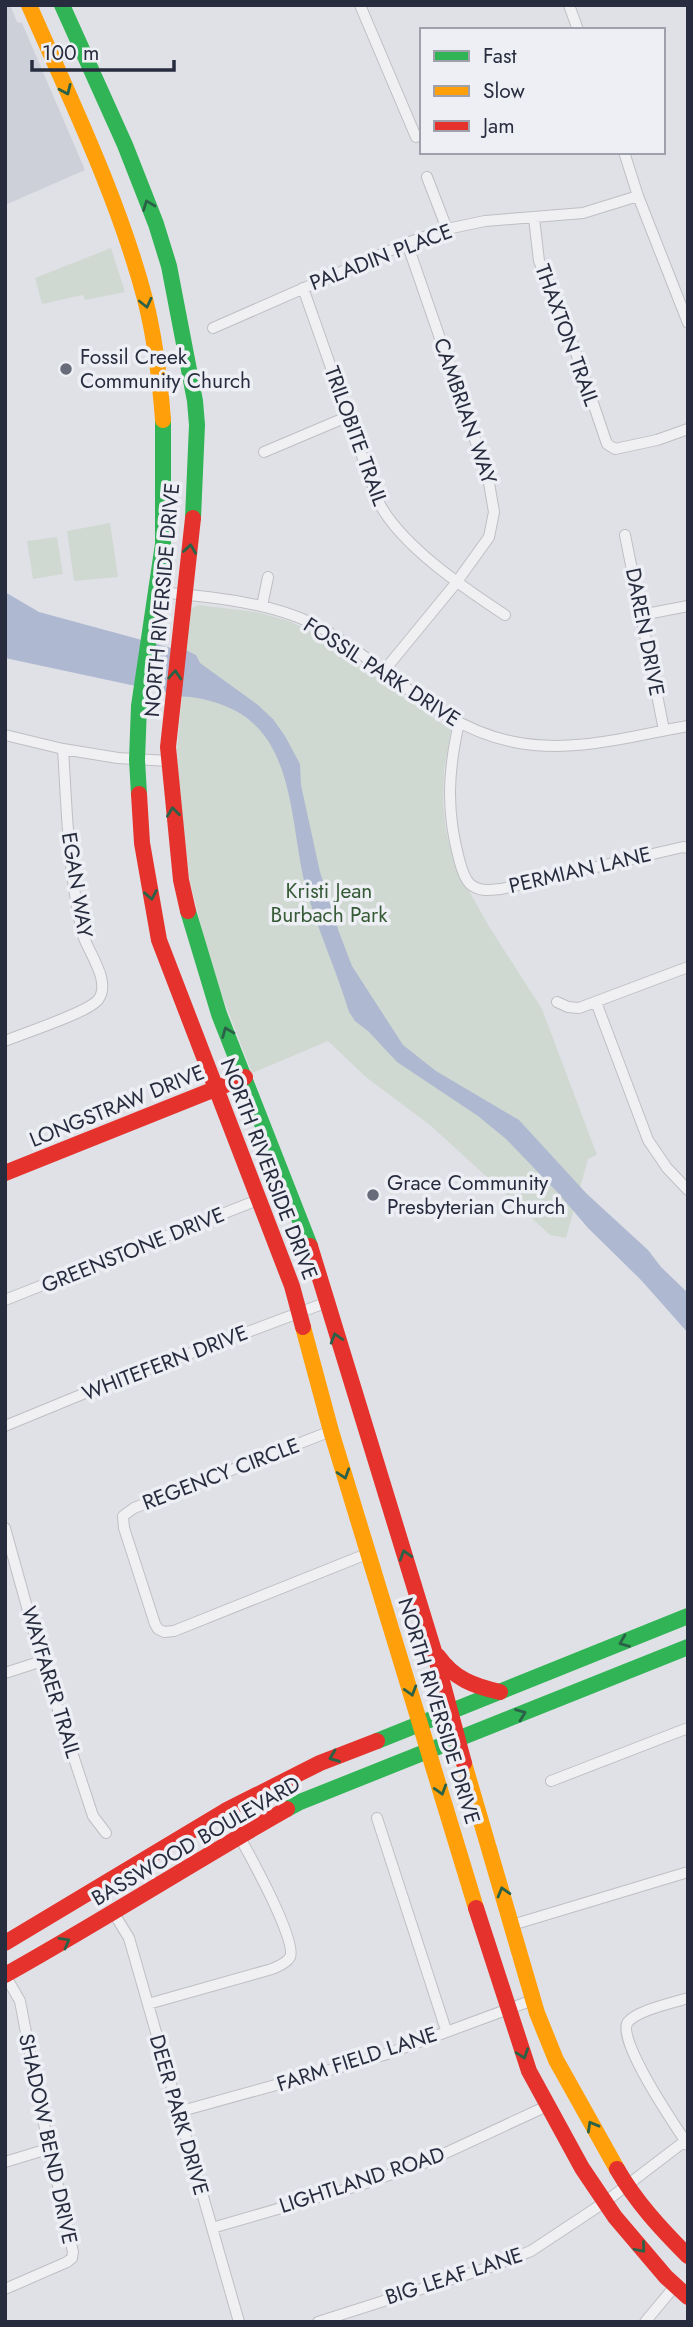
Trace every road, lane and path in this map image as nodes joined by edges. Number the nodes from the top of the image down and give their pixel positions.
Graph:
1 (29, 5) edge
2 (62, 5) edge
3 (360, 5) edge
4 (569, 5) edge
5 (577, 28) edge
6 (109, 112) junction
7 (81, 124) junction
8 (416, 137) dead end
9 (625, 154) edge
10 (427, 177) dead end
11 (638, 196) junction
12 (534, 218) junction
13 (447, 229) junction
14 (407, 243) junction
15 (303, 288) junction
16 (688, 323) edge
17 (213, 328) dead end
18 (349, 416) junction
19 (688, 429) edge
20 (264, 452) dead end
21 (625, 535) dead end
22 (268, 577) dead end
23 (456, 583) junction
24 (158, 592) junction
25 (183, 595) junction
26 (262, 606) junction
27 (688, 606) edge
28 (505, 615) dead end
29 (641, 615) junction
30 (383, 672) junction
31 (459, 723) junction
32 (688, 726) edge
33 (664, 730) junction
34 (5, 735) edge
35 (62, 749) junction
36 (136, 760) junction
37 (169, 761) junction
38 (688, 848) edge
39 (688, 967) edge
40 (557, 1002) dead end
41 (596, 1002) junction
42 (5, 1041) edge
43 (245, 1077) junction
44 (217, 1088) junction
45 (5, 1172) edge
46 (688, 1190) edge
47 (260, 1199) junction
48 (5, 1300) edge
49 (325, 1303) junction
50 (299, 1312) junction
51 (5, 1426) edge
52 (331, 1431) junction
53 (5, 1528) edge
54 (369, 1553) junction
55 (688, 1616) edge
56 (688, 1647) edge
57 (435, 1651) junction
58 (42, 1661) junction
59 (5, 1673) edge
60 (500, 1692) junction
61 (450, 1714) junction
62 (421, 1725) junction
63 (688, 1728) edge
64 (458, 1738) junction
65 (429, 1749) junction
66 (551, 1782) dead end
67 (225, 1811) junction
68 (377, 1818) dead end
69 (106, 1833) dead end
70 (239, 1837) junction
71 (688, 1872) edge
72 (113, 1912) junction
73 (512, 1925) junction
74 (5, 1943) edge
75 (5, 1975) edge
76 (688, 1998) edge
77 (533, 2000) junction
78 (148, 2004) junction
79 (508, 2009) junction
80 (446, 2030) junction
81 (547, 2106) junction
82 (178, 2112) junction
83 (686, 2143) edge
84 (51, 2148) junction
85 (5, 2161) edge
86 (626, 2185) junction
87 (605, 2202) junction
88 (212, 2228) junction
89 (688, 2256) edge
90 (675, 2286) junction
91 (5, 2289) edge
92 (688, 2297) edge
93 (239, 2322) edge
94 (318, 2322) edge
95 (645, 2322) edge

1 -> 7 main road, NORTH RIVERSIDE DRIVE
2 - 6 main road, NORTH RIVERSIDE DRIVE
3 - 8 street
4 - 5 street
6 - 7 main road
25 -> 6 main road, NORTH RIVERSIDE DRIVE
7 -> 24 main road, NORTH RIVERSIDE DRIVE
9 - 11 street
10 - 13 street
11 - 12 street, PALADIN PLACE
11 - 16 street
12 - 13 street, PALADIN PLACE
12 - 19 street, THAXTON TRAIL
13 - 14 street, PALADIN PLACE
14 - 15 street, PALADIN PLACE
14 - 23 street, CAMBRIAN WAY
15 - 17 street, PALADIN PLACE
15 - 18 street, TRILOBITE TRAIL
18 - 20 street
18 - 23 street, TRILOBITE TRAIL
21 - 29 street, DAREN DRIVE
22 - 26 street
23 - 28 street, TRILOBITE TRAIL
23 - 30 street, CAMBRIAN WAY
24 - 25 street, FOSSIL PARK DRIVE
24 - 36 main road, NORTH RIVERSIDE DRIVE
25 - 26 street, FOSSIL PARK DRIVE
37 -> 25 main road, NORTH RIVERSIDE DRIVE
26 - 30 street, FOSSIL PARK DRIVE
27 - 29 street
29 - 33 street, DAREN DRIVE
30 - 31 street, FOSSIL PARK DRIVE
31 - 33 street, FOSSIL PARK DRIVE
31 - 38 street, PERMIAN LANE
32 - 33 street, FOSSIL PARK DRIVE
34 - 35 street
35 - 36 street
35 - 42 street, EGAN WAY
36 - 37 street
36 -> 44 main road, NORTH RIVERSIDE DRIVE
43 -> 37 main road, NORTH RIVERSIDE DRIVE
39 - 41 street
40 - 41 street
41 - 46 street
43 - 44 main road, LONGSTRAW DRIVE
43 - 49 main road, NORTH RIVERSIDE DRIVE
44 - 45 main road, LONGSTRAW DRIVE
44 - 47 main road, NORTH RIVERSIDE DRIVE
47 - 48 street, GREENSTONE DRIVE
47 - 50 main road, NORTH RIVERSIDE DRIVE
49 - 50 street, WHITEFERN DRIVE
57 -> 49 main road, NORTH RIVERSIDE DRIVE
50 - 51 street, WHITEFERN DRIVE
50 - 52 main road, NORTH RIVERSIDE DRIVE
52 -> 54 main road, NORTH RIVERSIDE DRIVE
52 - 54 street, REGENCY CIRCLE
53 - 58 street, WAYFARER TRAIL
54 -> 62 main road, NORTH RIVERSIDE DRIVE
55 -> 60 main road, BASSWOOD BOULEVARD
64 -> 56 main road, BASSWOOD BOULEVARD
57 - 60 main road
57 - 61 main road, NORTH RIVERSIDE DRIVE
58 - 59 street
58 - 69 street, WAYFARER TRAIL
60 - 61 main road, BASSWOOD BOULEVARD
61 - 62 main road, BASSWOOD BOULEVARD
61 - 64 main road, NORTH RIVERSIDE DRIVE
62 - 65 main road, NORTH RIVERSIDE DRIVE
62 -> 67 main road, BASSWOOD BOULEVARD
63 - 66 street
64 - 65 main road, BASSWOOD BOULEVARD
73 -> 64 main road, NORTH RIVERSIDE DRIVE
65 - 70 main road, BASSWOOD BOULEVARD
65 -> 79 main road, NORTH RIVERSIDE DRIVE
67 - 70 street
67 - 74 main road, BASSWOOD BOULEVARD
68 - 80 street
70 - 72 main road, BASSWOOD BOULEVARD
70 - 78 street
71 - 73 street
75 -> 72 main road, BASSWOOD BOULEVARD
72 - 78 street, DEER PARK DRIVE
73 - 77 main road, NORTH RIVERSIDE DRIVE
75 - 84 street, SHADOW BEND DRIVE
76 - 83 street
77 - 79 street, FARM FIELD LANE
86 -> 77 main road, NORTH RIVERSIDE DRIVE
78 - 82 street, DEER PARK DRIVE
79 - 80 street, FARM FIELD LANE
79 -> 81 main road, NORTH RIVERSIDE DRIVE
80 - 82 street, FARM FIELD LANE
81 - 87 main road, NORTH RIVERSIDE DRIVE
81 - 88 street, LIGHTLAND ROAD
82 - 88 street, DEER PARK DRIVE
83 - 86 street, BIG LEAF LANE
84 - 85 street
84 - 91 street, SHADOW BEND DRIVE
86 - 87 street, BIG LEAF LANE
86 - 89 main road, NORTH RIVERSIDE DRIVE
87 -> 90 main road, NORTH RIVERSIDE DRIVE
87 - 94 street, BIG LEAF LANE
88 - 93 street, DEER PARK DRIVE
90 - 92 main road, NORTH RIVERSIDE DRIVE
90 - 95 street

